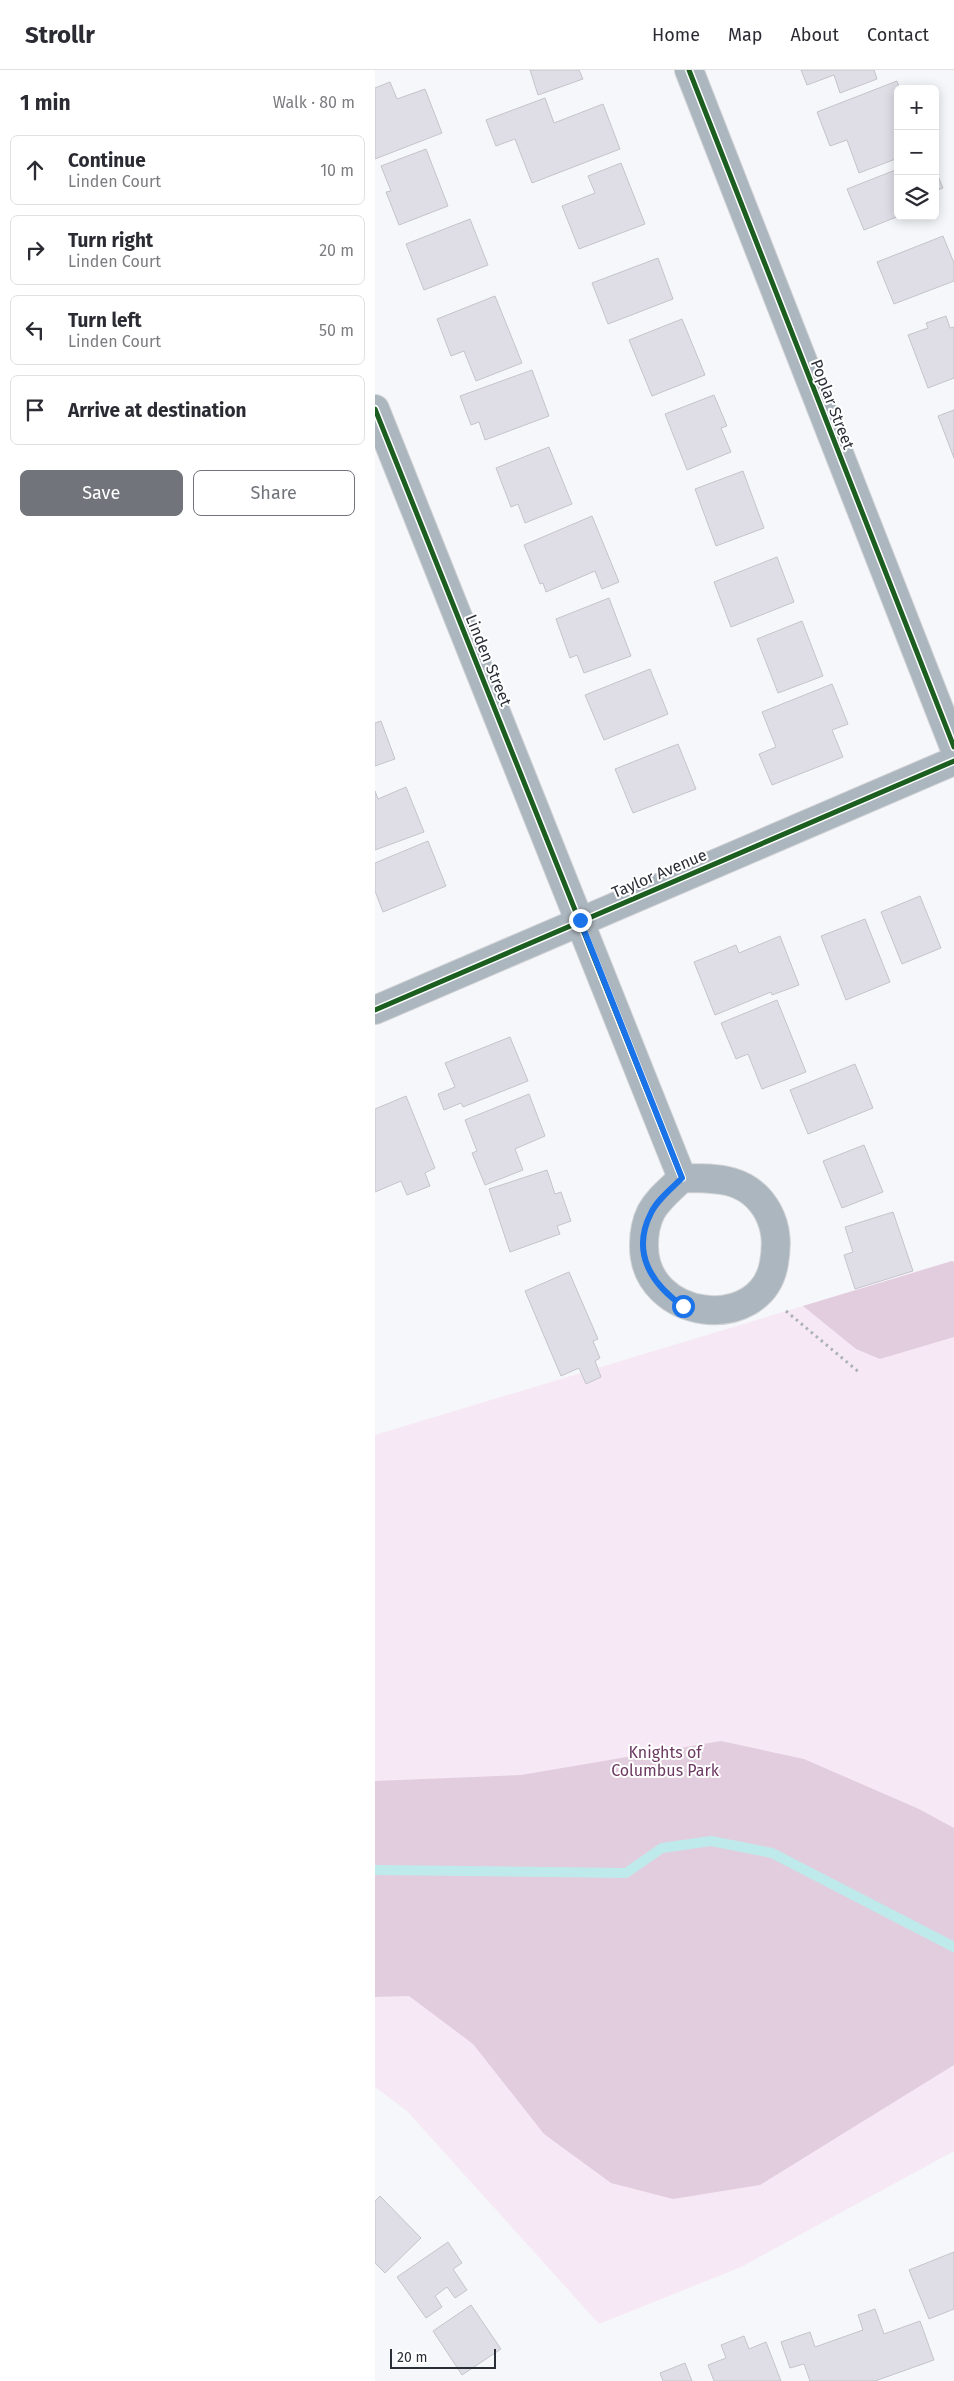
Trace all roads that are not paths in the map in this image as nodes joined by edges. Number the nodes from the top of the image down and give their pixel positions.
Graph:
1 (689, 70) edge
2 (375, 409) edge
3 (954, 747) edge
4 (954, 761) edge
5 (580, 920) junction
6 (375, 1010) edge
7 (682, 1178) junction

1 - 3 street, Poplar Street
2 - 5 street, Linden Street
4 - 5 street, Taylor Avenue
5 - 6 street, Taylor Avenue
5 - 7 street, Linden Street
7 - 7 street

